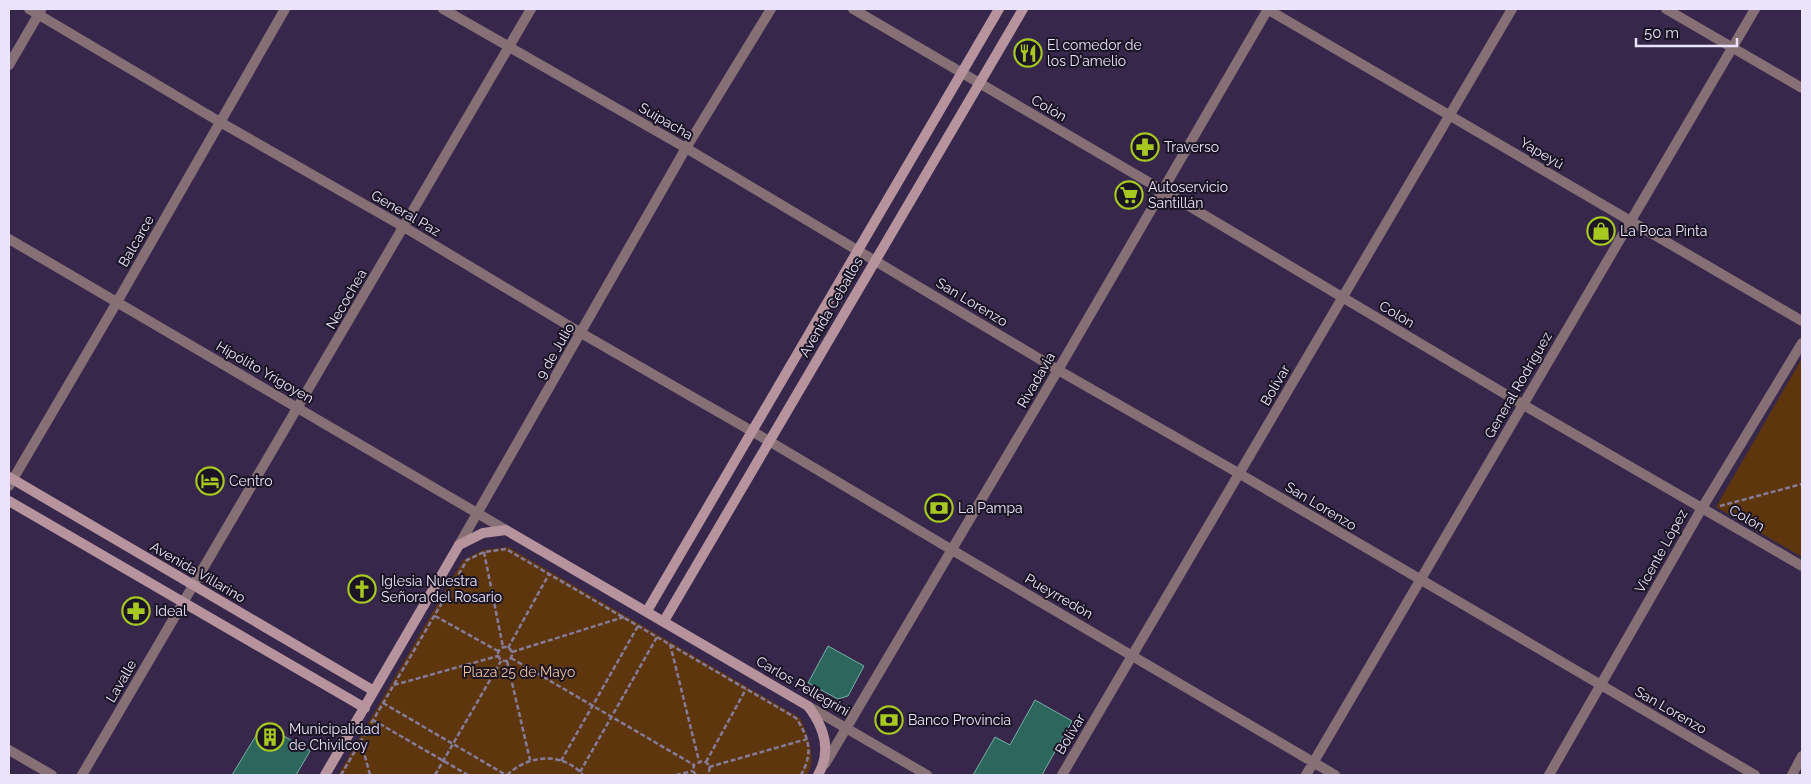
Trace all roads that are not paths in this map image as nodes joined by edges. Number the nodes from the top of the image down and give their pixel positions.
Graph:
1 (29, 9) edge
2 (285, 9) edge
3 (443, 9) edge
4 (531, 9) edge
5 (771, 9) edge
6 (853, 9) edge
7 (999, 9) edge
8 (1023, 9) edge
9 (1268, 9) edge
10 (1512, 9) edge
11 (1666, 9) edge
12 (1755, 9) edge
13 (40, 12) edge
14 (509, 46) junction
15 (1732, 48) junction
16 (9, 65) edge
17 (962, 73) junction
18 (980, 84) junction
19 (1802, 88) edge
20 (1450, 115) junction
21 (220, 122) junction
22 (686, 148) junction
23 (1162, 190) junction
24 (1631, 221) junction
25 (404, 227) junction
26 (9, 239) edge
27 (858, 250) junction
28 (875, 260) junction
29 (1342, 297) junction
30 (117, 302) junction
31 (1802, 321) edge
32 (581, 333) junction
33 (1802, 343) edge
34 (1058, 370) junction
35 (1522, 404) junction
36 (298, 407) junction
37 (752, 431) junction
38 (769, 441) junction
39 (1240, 474) junction
40 (10, 481) edge
41 (9, 501) edge
42 (1702, 508) junction
43 (477, 512) junction
44 (506, 530) junction
45 (459, 545) junction
46 (952, 550) junction
47 (1802, 566) edge
48 (1420, 581) junction
49 (193, 584) junction
50 (182, 601) junction
51 (647, 611) junction
52 (664, 621) junction
53 (1133, 655) junction
54 (1602, 685) junction
55 (374, 691) junction
56 (808, 706) junction
57 (364, 708) junction
58 (846, 727) junction
59 (9, 750) edge
60 (1802, 756) edge
61 (1313, 763) junction
62 (825, 764) junction
63 (52, 775) edge
64 (82, 775) edge
65 (325, 775) edge
66 (818, 775) edge
67 (928, 775) edge
68 (1062, 775) edge
69 (1306, 775) edge
70 (1335, 775) edge
71 (1549, 775) edge
72 (1755, 775) edge
73 (1792, 775) edge

1 - 13 street, General Paz
2 - 21 street, Balcarce
3 - 14 street, Suipacha
4 - 14 street, Necochea
5 - 22 street, 9 de Julio
6 - 17 street, Colón
7 - 17 main road, Avenida Ceballos
8 - 18 main road, Avenida Ceballos
9 - 20 street, Yapeyú
9 - 23 street, Rivadavia
10 - 20 street, Bolívar
11 - 15 street
12 - 15 street, General Rodríguez
13 - 16 street
13 - 21 street, General Paz
14 - 22 street, Suipacha
14 - 25 street, Necochea
15 - 19 street
15 - 24 street, General Rodríguez
17 - 18 street, Colón
17 - 27 main road, Avenida Ceballos
18 - 23 street, Colón
18 - 28 main road, Avenida Ceballos
20 - 24 street, Yapeyú
20 - 29 street, Bolívar
21 - 25 street, General Paz
21 - 30 street, Balcarce
22 - 27 street, Suipacha
22 - 32 street, 9 de Julio
23 - 29 street, Colón
23 - 34 street, Rivadavia
24 - 31 street, Yapeyú
24 - 35 street, General Rodríguez
25 - 32 street, General Paz
25 - 36 street, Necochea
26 - 30 street, Hipólito Yrigoyen
27 - 28 street, Suipacha
27 - 37 main road, Avenida Ceballos
28 - 34 street, San Lorenzo
28 - 38 main road, Avenida Ceballos
29 - 35 street, Colón
29 - 39 street, Bolívar
30 - 36 street, Hipólito Yrigoyen
30 - 40 street, Balcarce
32 - 37 street, General Paz
32 - 43 street, 9 de Julio
33 - 42 street, Vicente López
34 - 39 street, San Lorenzo
34 - 46 street, Rivadavia
35 - 42 street, Colón
35 - 48 street, General Rodríguez
36 - 43 street, Hipólito Yrigoyen
36 - 49 street, Necochea
37 - 38 street, General Paz
37 - 51 main road, Avenida Ceballos
38 - 46 street, Pueyrredón
38 - 52 main road, Avenida Ceballos
39 - 48 street, San Lorenzo
39 - 53 street, Bolívar
40 - 49 main road, Avenida Villarino
41 - 50 main road
42 - 47 street, Colón
42 - 54 street, Vicente López
43 - 44 street, Hipólito Yrigoyen
43 - 45 street, 9 de Julio
44 - 45 main road
44 - 51 main road, Hipólito Yrigoyen
45 - 55 main road, 9 de Julio
46 - 53 street, Pueyrredón
46 - 58 street, Rivadavia
48 - 54 street, San Lorenzo
48 - 61 street, General Rodríguez
49 - 50 street, Necochea
49 - 55 main road, Avenida Villarino
50 - 57 main road
50 - 64 street, Lavalle
51 - 52 main road, Hipólito Yrigoyen
52 - 56 main road, Carlos Pellegrini
53 - 61 street, Pueyrredón
53 - 68 street, Bolívar
54 - 71 street, Vicente López
54 - 72 street, San Lorenzo
55 - 57 main road, 9 de Julio
56 - 58 street, Carlos Pellegrini
56 - 62 main road
57 - 65 main road, 9 de Julio
58 - 62 street, Rivadavia
58 - 67 street, Carlos Pellegrini
59 - 63 street
60 - 73 street
61 - 69 street, General Rodríguez
61 - 70 street, Pueyrredón
62 - 66 main road, Rivadavia

